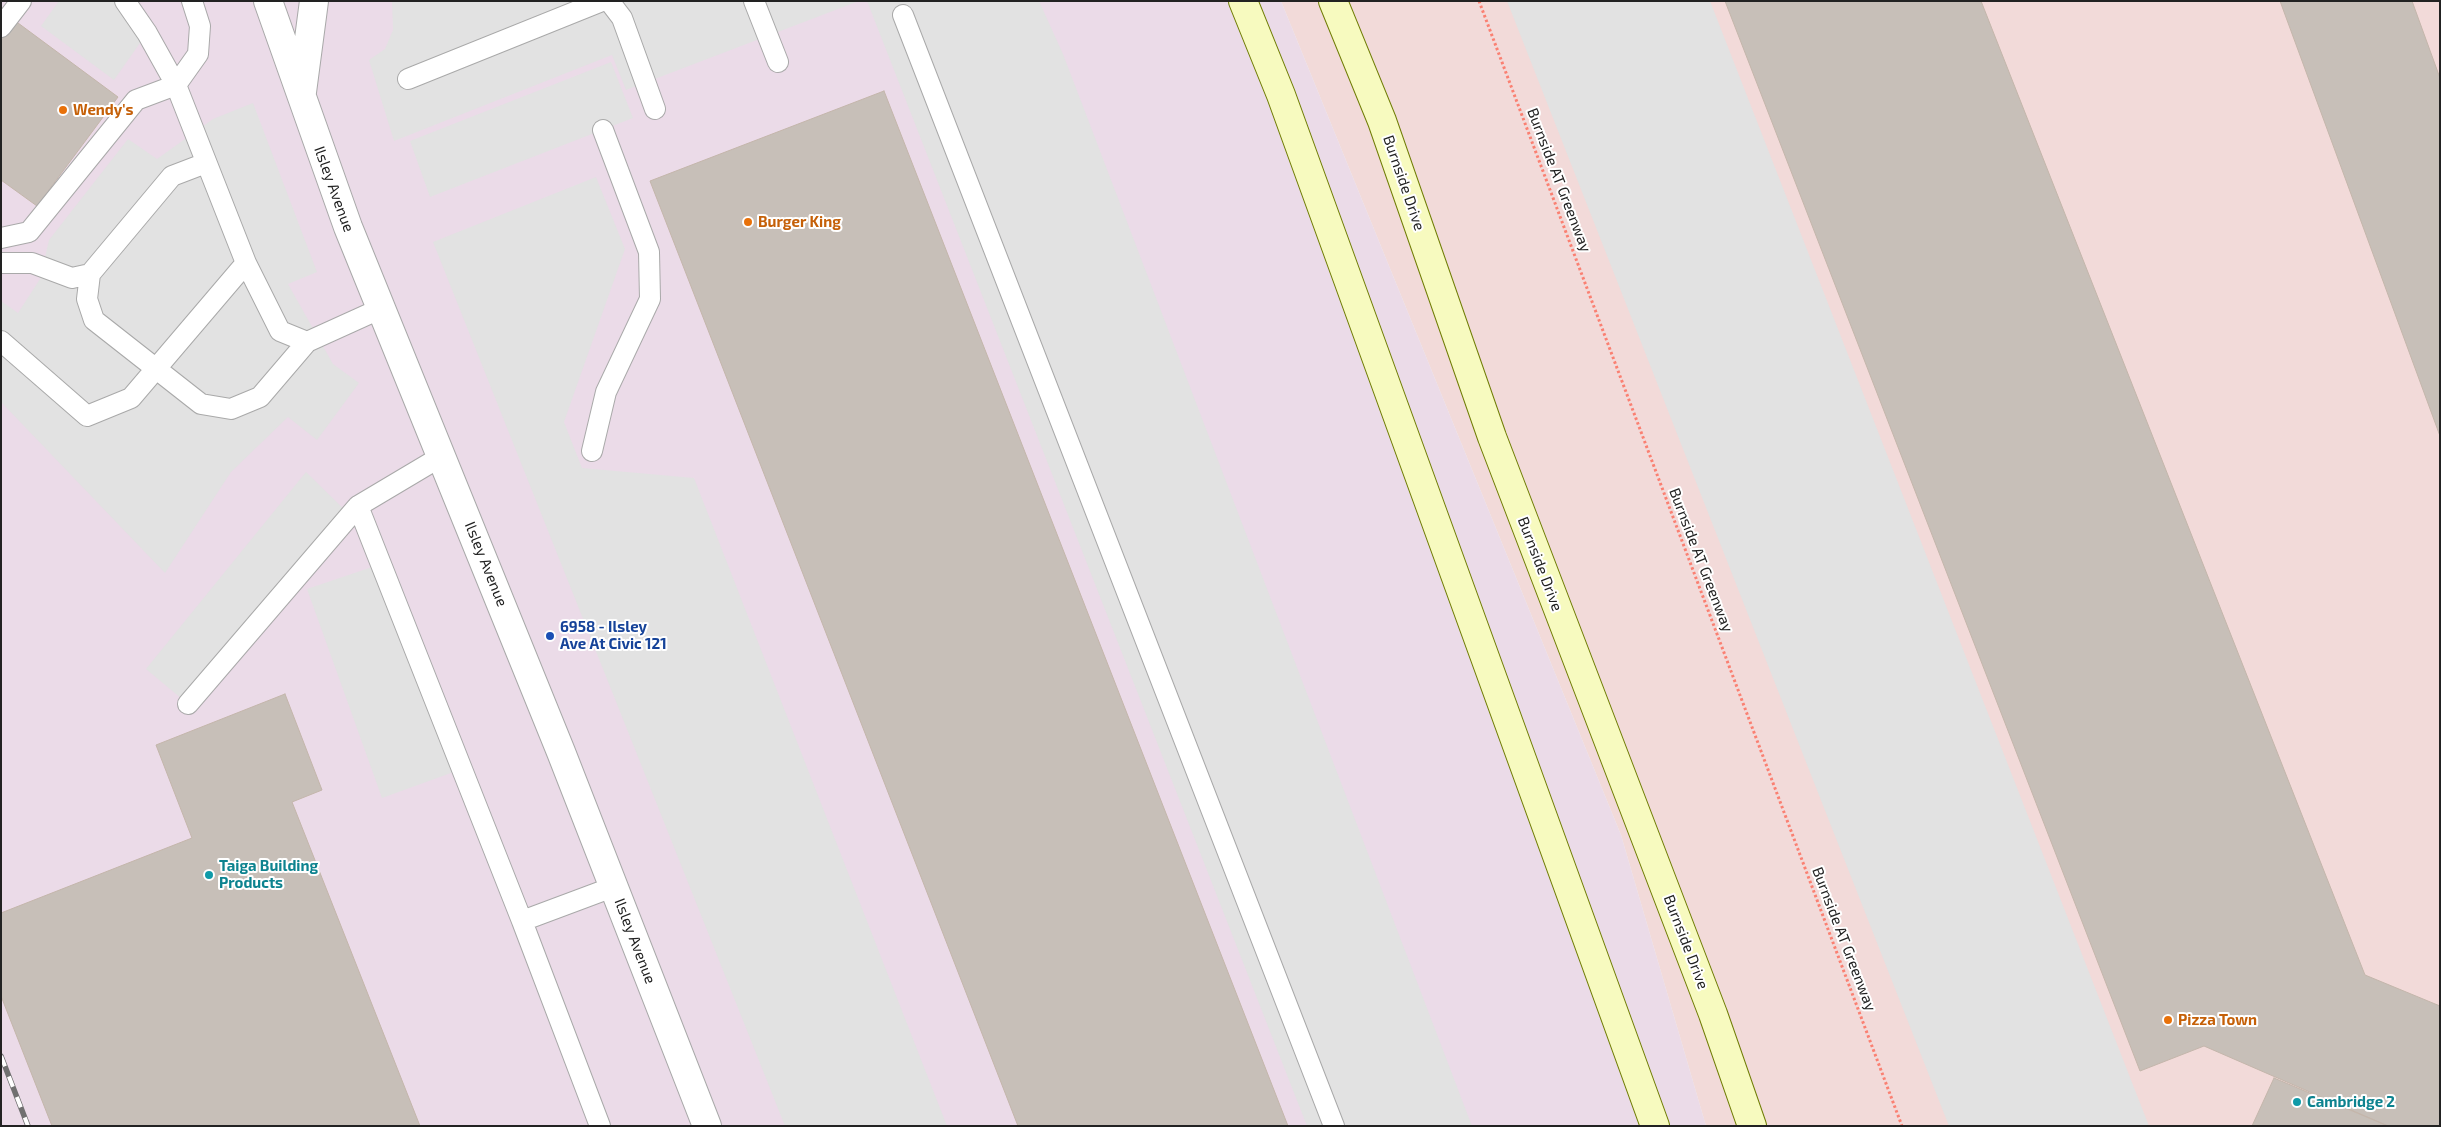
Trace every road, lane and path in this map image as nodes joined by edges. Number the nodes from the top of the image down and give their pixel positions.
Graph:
1 (20, 1) edge
2 (125, 1) edge
3 (192, 1) edge
4 (268, 1) edge
5 (314, 1) edge
6 (602, 1) edge
7 (609, 1) edge
8 (754, 1) edge
9 (1243, 1) edge
10 (1333, 1) edge
11 (1480, 1) edge
12 (903, 15) dead end
13 (1, 27) edge
14 (778, 62) dead end
15 (408, 79) dead end
16 (176, 85) junction
17 (301, 98) junction
18 (655, 109) dead end
19 (602, 130) dead end
20 (206, 163) junction
21 (1, 238) edge
22 (1, 263) edge
23 (246, 263) junction
24 (90, 274) junction
25 (382, 308) junction
26 (1, 341) edge
27 (307, 342) junction
28 (155, 368) junction
29 (592, 451) dead end
30 (442, 456) junction
31 (358, 506) junction
32 (188, 704) dead end
33 (613, 886) junction
34 (522, 921) junction
35 (600, 1126) edge
36 (707, 1126) edge
37 (1334, 1126) edge
38 (1655, 1126) edge
39 (1752, 1126) edge
40 (1902, 1126) edge

1 - 13 lane
2 - 16 lane
3 - 16 lane
4 - 17 street, Ilsley Avenue
5 - 17 street
6 - 15 lane
7 - 18 lane
8 - 14 lane
9 - 38 main road
10 - 39 main road, Burnside Drive
11 - 40 path, Burnside AT Greenway
12 - 37 lane
16 - 20 lane
16 - 21 lane
17 - 25 street, Ilsley Avenue
19 - 29 lane
20 - 23 lane
20 - 24 lane
22 - 24 lane
23 - 27 lane
23 - 28 lane
24 - 28 lane
25 - 27 lane
25 - 30 street, Ilsley Avenue
26 - 28 lane
27 - 28 lane
30 - 31 lane
30 - 33 street, Ilsley Avenue
31 - 32 lane
31 - 34 lane
33 - 34 lane
33 - 36 street, Ilsley Avenue
34 - 35 lane

